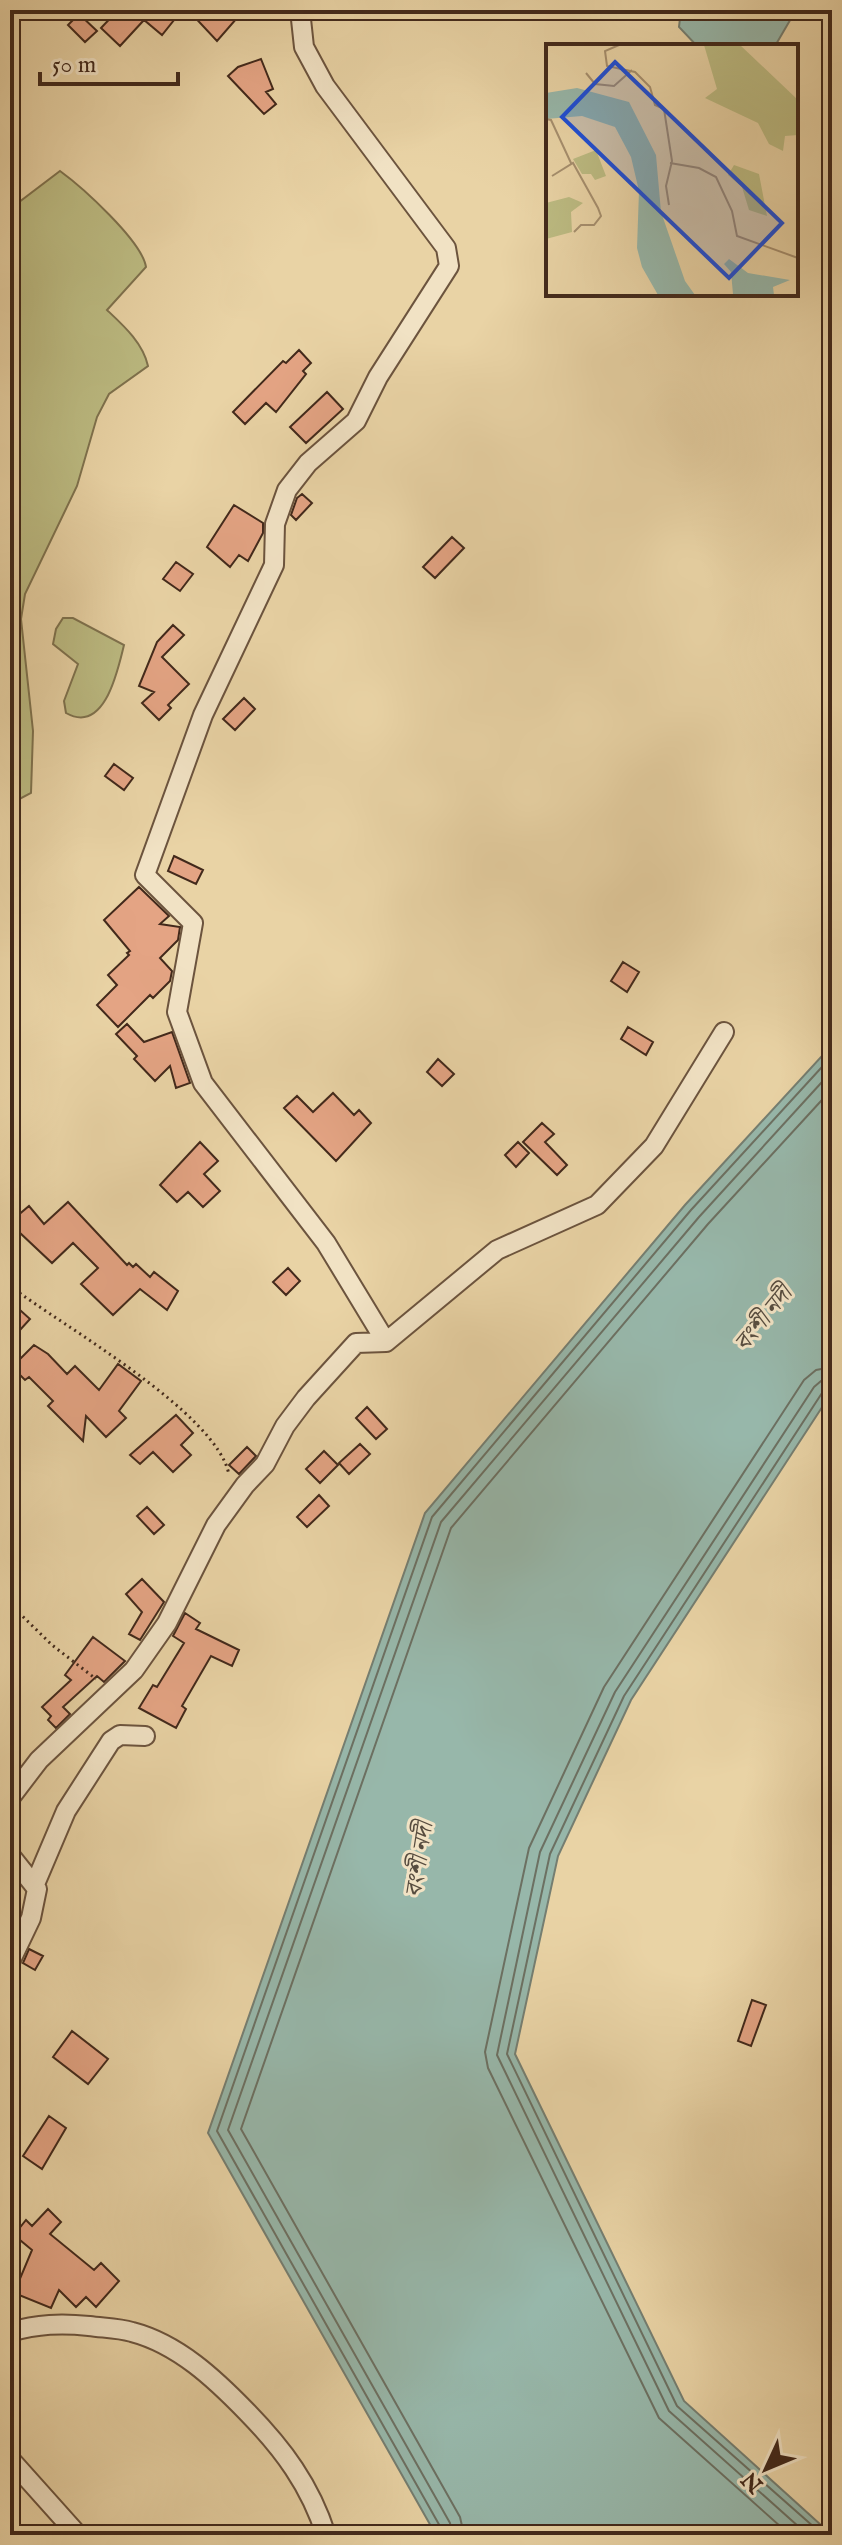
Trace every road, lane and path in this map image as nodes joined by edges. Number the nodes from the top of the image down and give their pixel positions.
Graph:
1 (300, 10) edge
2 (724, 1032) dead end
3 (10, 1286) edge
4 (386, 1342) junction
5 (229, 1482) dead end
6 (10, 1604) edge
7 (112, 1691) junction
8 (145, 1736) dead end
9 (10, 1798) edge
10 (10, 1855) edge
11 (35, 1884) junction
12 (10, 1962) edge
13 (10, 2332) edge
14 (10, 2459) edge
15 (78, 2535) edge
16 (326, 2535) edge

1 - 4 street
2 - 4 street
3 - 5 path
4 - 7 street
6 - 7 path
7 - 9 street
8 - 11 street
10 - 11 street
11 - 12 street
13 - 16 street
14 - 15 street

